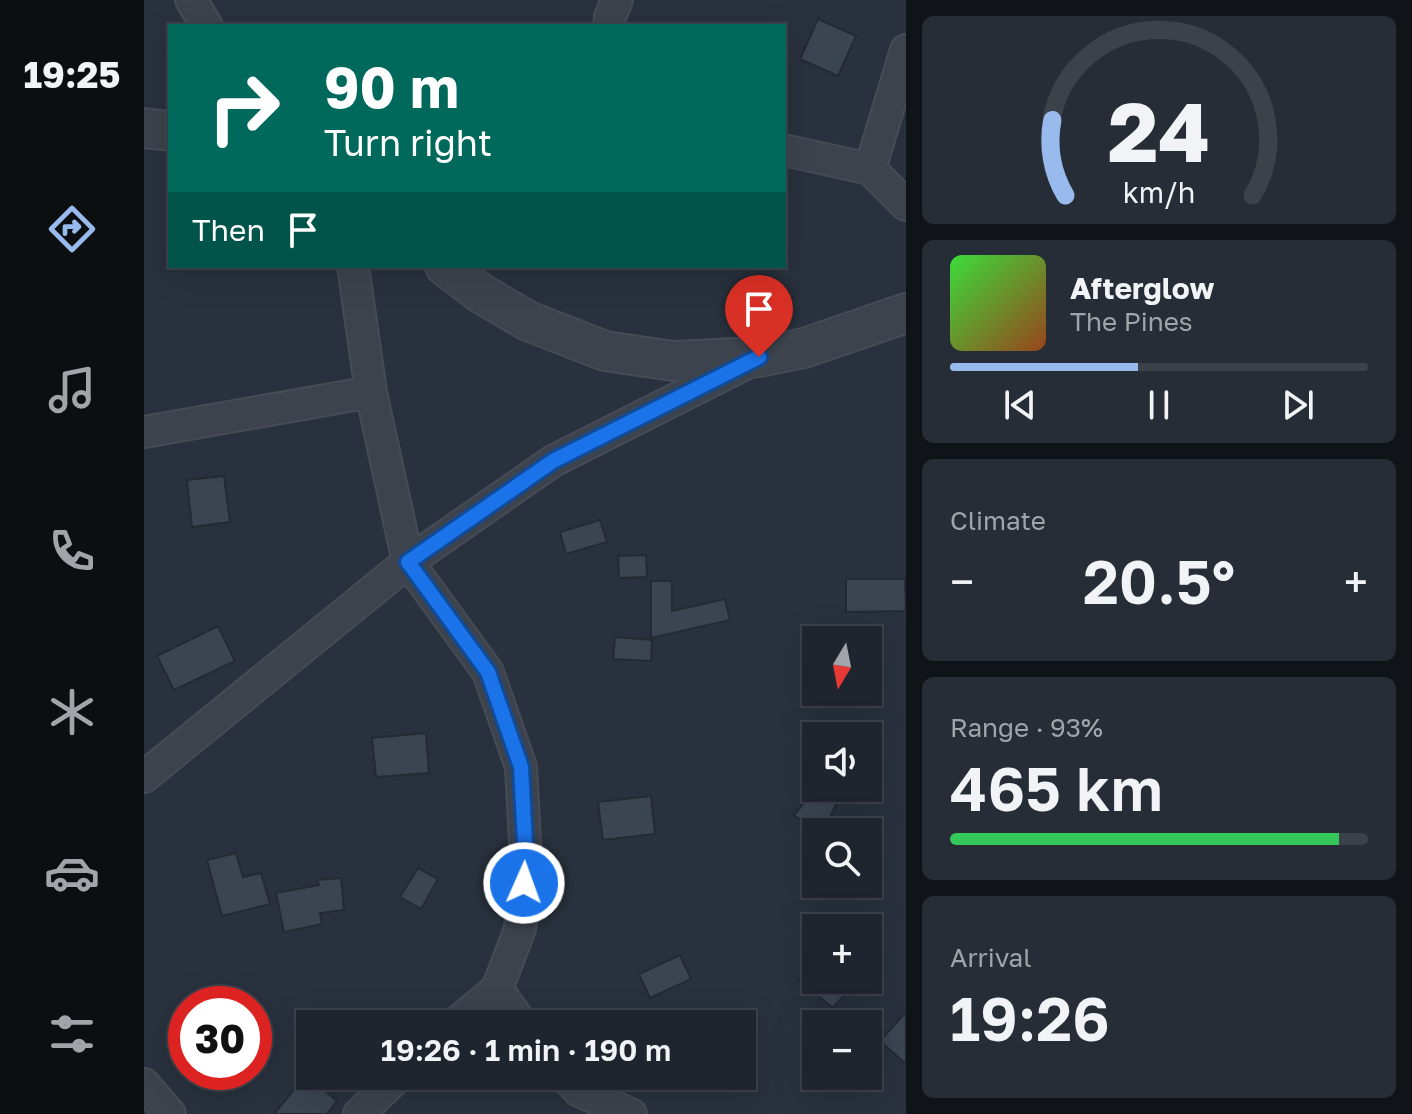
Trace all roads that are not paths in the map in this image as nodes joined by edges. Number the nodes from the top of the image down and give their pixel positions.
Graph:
1 (191, 0) edge
2 (617, 0) edge
3 (206, 24) edge
4 (609, 24) edge
5 (906, 50) edge
6 (144, 128) edge
7 (168, 131) edge
8 (786, 150) edge
9 (870, 169) junction
10 (906, 205) edge
11 (353, 268) edge
12 (448, 268) edge
13 (906, 313) edge
14 (759, 357) junction
15 (371, 392) junction
16 (144, 432) edge
17 (408, 562) junction
18 (144, 777) edge
19 (497, 989) junction
20 (472, 1010) edge
21 (512, 1010) edge
22 (144, 1084) edge
23 (384, 1090) edge
24 (578, 1090) edge
25 (170, 1114) edge
26 (359, 1114) edge
27 (631, 1114) edge

1 - 3 street
2 - 4 street
5 - 9 street
6 - 7 street
8 - 9 street
9 - 10 street
11 - 15 street
12 - 14 street
13 - 14 street
14 - 17 street
15 - 16 street
15 - 17 street
17 - 18 street
17 - 19 street
19 - 20 street
19 - 21 street
22 - 25 street
23 - 26 street
24 - 27 street

